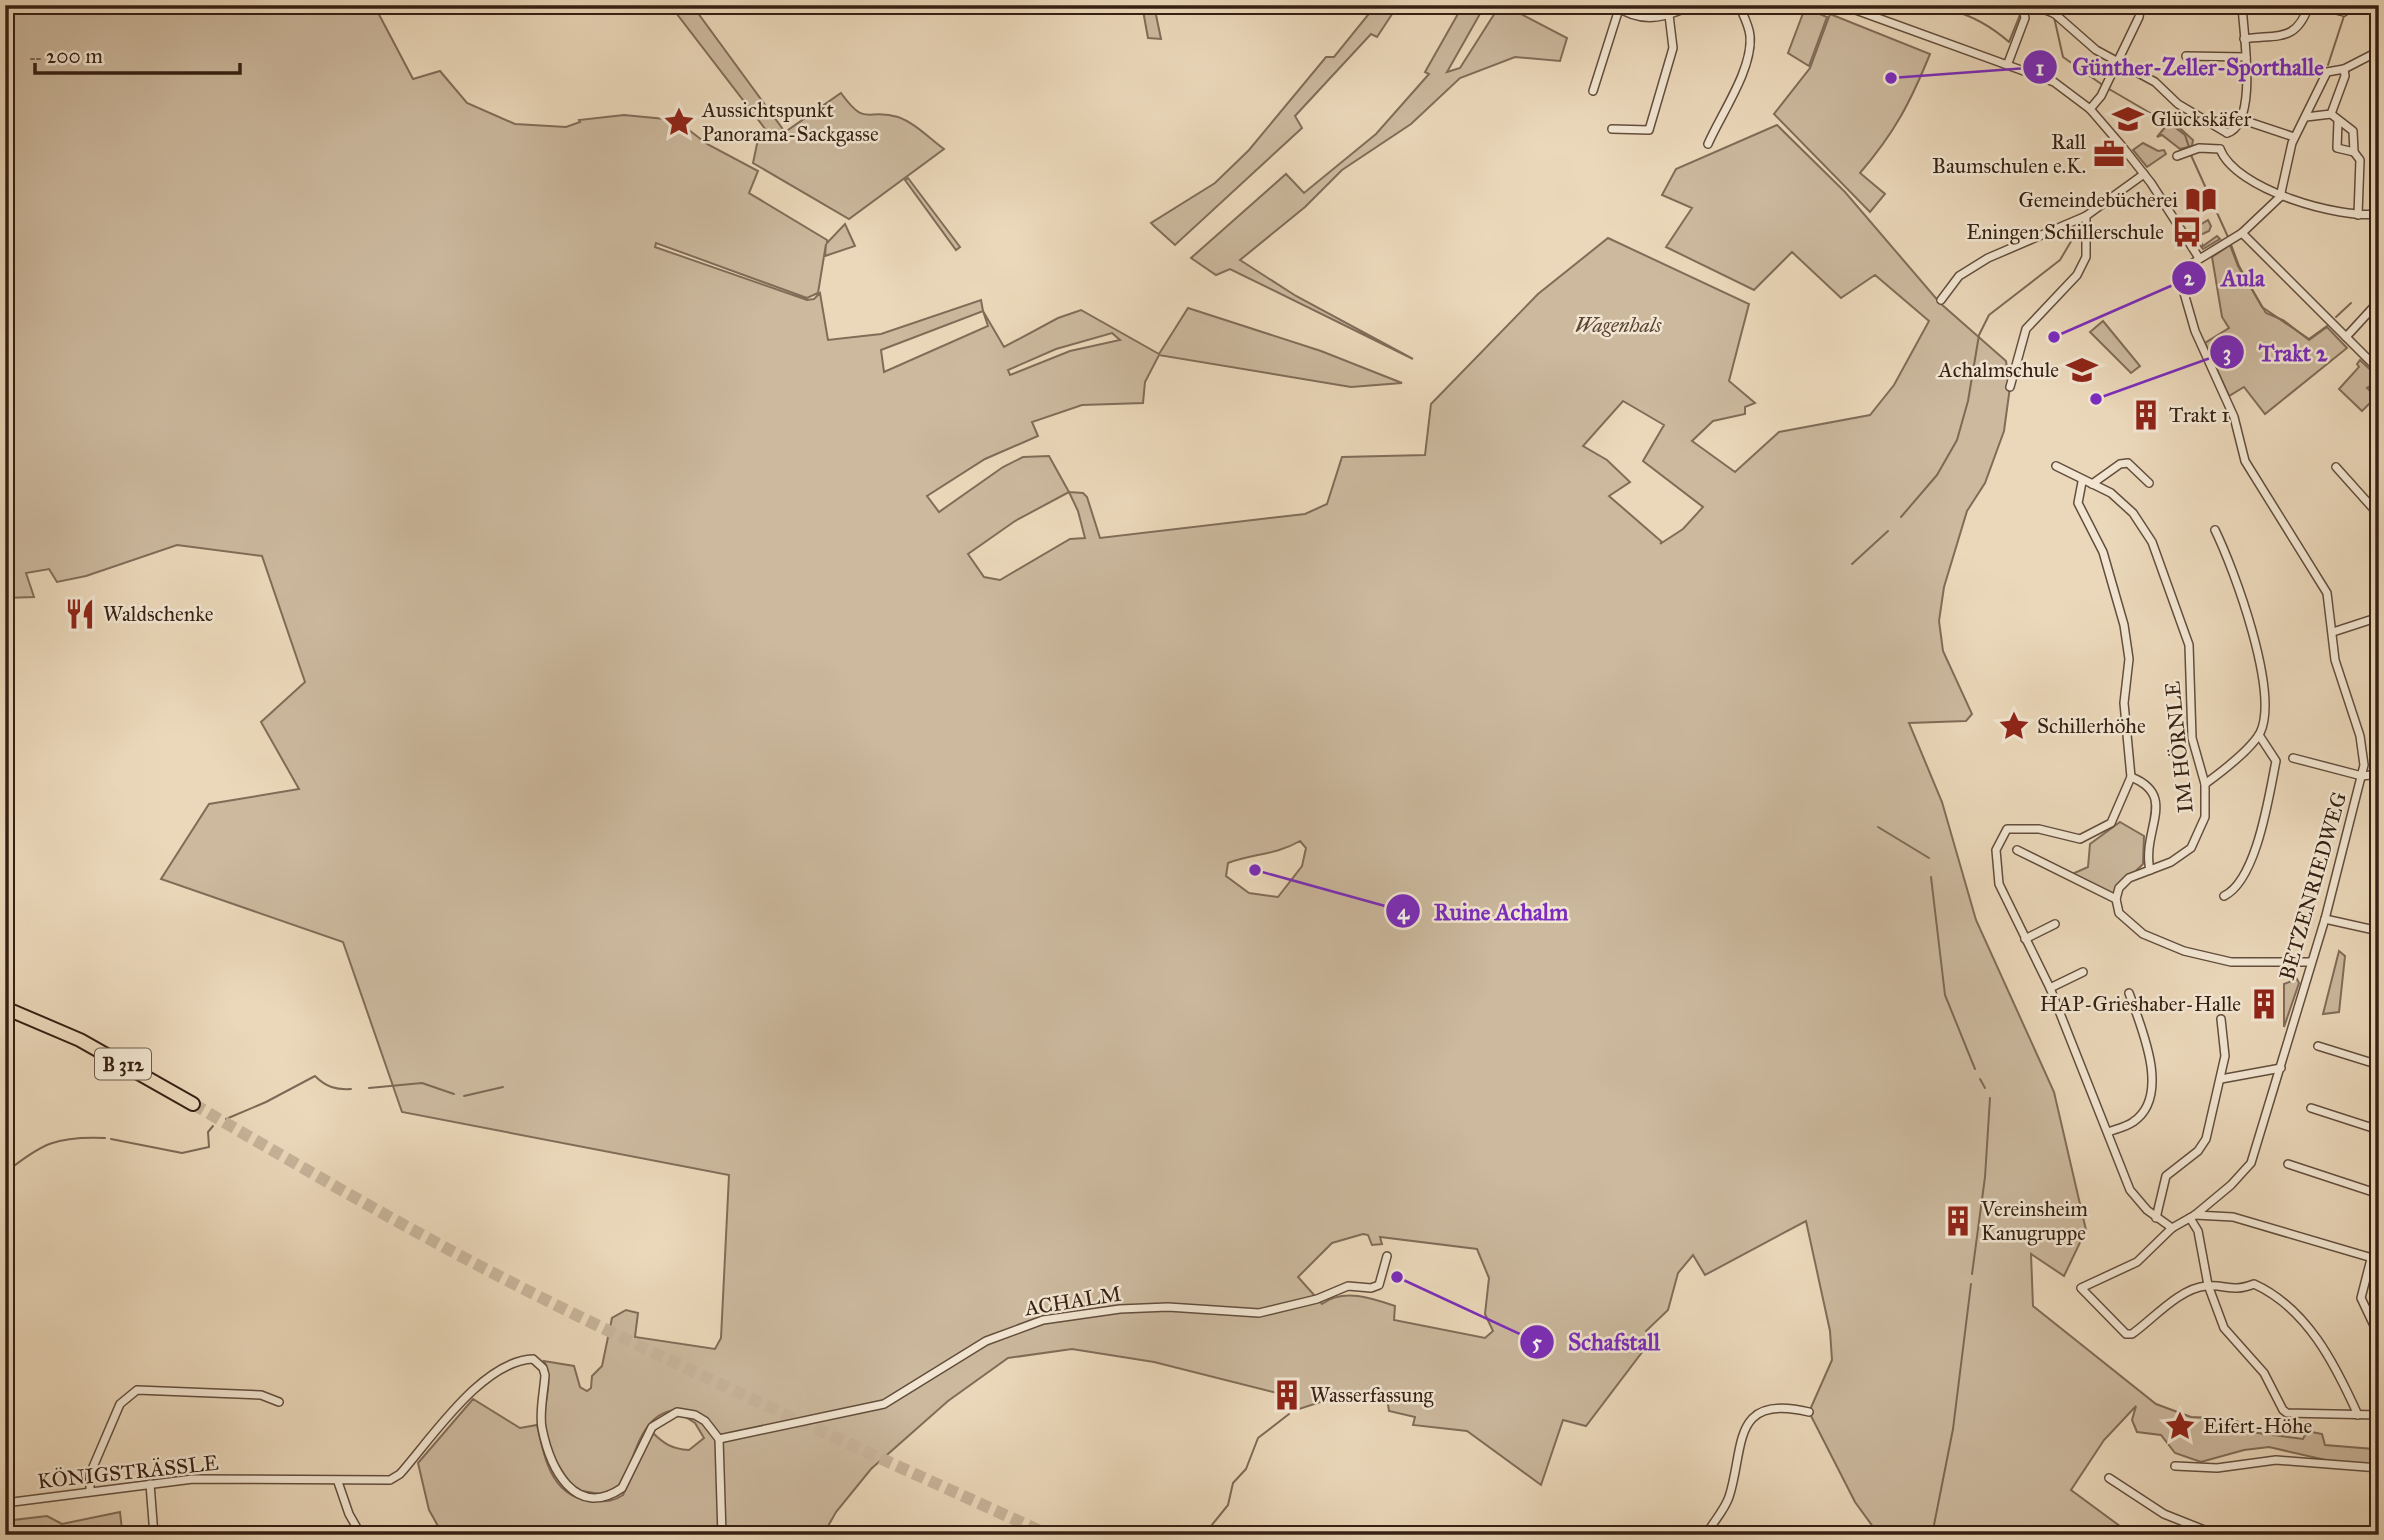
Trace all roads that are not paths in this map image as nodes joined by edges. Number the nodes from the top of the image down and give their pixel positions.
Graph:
1 (1693, 5) edge
2 (1739, 5) edge
3 (1842, 5) edge
4 (2141, 5) edge
5 (2242, 5) edge
6 (2309, 5) edge
7 (2316, 5) edge
8 (1617, 7) edge
9 (2023, 7) edge
10 (2343, 12) dead end
11 (1669, 15) junction
12 (2244, 39) junction
13 (2379, 51) edge
14 (2186, 56) dead end
15 (2246, 57) junction
16 (2116, 62) junction
17 (2008, 63) junction
18 (2344, 69) junction
19 (1593, 90) dead end
20 (2090, 109) junction
21 (2331, 114) junction
22 (2306, 117) junction
23 (2240, 119) junction
24 (2338, 121) junction
25 (1612, 129) dead end
26 (2227, 133) junction
27 (2294, 137) junction
28 (1708, 144) dead end
29 (2220, 149) junction
30 (2354, 152) junction
31 (2177, 156) dead end
32 (2144, 174) junction
33 (2280, 197) junction
34 (2379, 214) edge
35 (2358, 215) junction
36 (2087, 216) junction
37 (2242, 233) junction
38 (2199, 258) junction
39 (1941, 300) dead end
40 (2379, 301) edge
41 (2346, 337) junction
42 (2379, 370) edge
43 (2010, 387) dead end
44 (2056, 466) dead end
45 (2336, 467) dead end
46 (2082, 482) junction
47 (2149, 483) dead end
48 (2092, 484) junction
49 (2379, 515) edge
50 (2215, 530) dead end
51 (2379, 617) edge
52 (2333, 632) junction
53 (2259, 735) junction
54 (2293, 758) dead end
55 (2379, 774) edge
56 (2362, 776) junction
57 (2131, 777) junction
58 (2205, 785) junction
59 (2017, 850) dead end
60 (2150, 870) junction
61 (2224, 896) dead end
62 (2116, 899) junction
63 (2325, 919) junction
64 (2054, 924) dead end
65 (2379, 931) edge
66 (2025, 939) junction
67 (2311, 961) junction
68 (2082, 972) dead end
69 (2050, 988) junction
70 (2129, 993) dead end
71 (5, 1008) edge
72 (2221, 1019) dead end
73 (2318, 1046) dead end
74 (2379, 1065) edge
75 (2281, 1068) junction
76 (2221, 1079) junction
77 (193, 1104) tunnel mouth
78 (2311, 1108) dead end
79 (2379, 1130) edge
80 (2108, 1132) junction
81 (2288, 1164) dead end
82 (2379, 1194) edge
83 (2156, 1217) junction
84 (2192, 1217) junction
85 (2172, 1228) junction
86 (1387, 1256) dead end
87 (2375, 1259) edge
88 (2208, 1285) junction
89 (2379, 1336) edge
90 (279, 1402) dead end
91 (1809, 1412) dead end
92 (2358, 1415) junction
93 (2379, 1415) edge
94 (719, 1439) junction
95 (2175, 1466) dead end
96 (2379, 1468) edge
97 (2109, 1478) dead end
98 (338, 1482) junction
99 (150, 1484) junction
100 (90, 1491) junction
101 (5, 1503) edge
102 (154, 1535) edge
103 (361, 1535) edge
104 (722, 1535) edge
105 (1706, 1535) edge
106 (2217, 1535) edge

1 - 11 street
2 - 28 street
3 - 17 street
4 - 16 street
5 - 12 street
6 - 12 street
7 - 10 street
8 - 11 street
8 - 19 street
9 - 16 street
9 - 17 street
11 - 25 street
12 - 15 street
13 - 18 street
14 - 15 street
15 - 23 street
16 - 20 street
16 - 26 street
17 - 20 street
18 - 21 street
18 - 22 street
20 - 32 street
21 - 22 street
21 - 24 street
22 - 27 street
23 - 26 street
23 - 27 street
24 - 30 street
24 - 30 street
26 - 29 street
27 - 33 street
29 - 31 street
29 - 33 street
30 - 35 street
32 - 36 street
32 - 38 street
33 - 35 street
33 - 37 street
34 - 35 street
36 - 39 street
36 - 43 street
37 - 38 street
37 - 41 street
38 - 52 street, BETZENRIEDWEG
40 - 41 street
41 - 42 street
44 - 46 street, IM HÖRNLE
45 - 49 street
46 - 48 street, IM HÖRNLE
46 - 57 street
47 - 48 street
48 - 58 street, IM HÖRNLE
50 - 53 street
51 - 52 street
52 - 56 street, BETZENRIEDWEG
53 - 58 street
53 - 61 street
54 - 56 street
55 - 56 street
56 - 63 street, BETZENRIEDWEG
57 - 60 street
57 - 66 street
58 - 60 street, IM HÖRNLE
59 - 62 street
60 - 62 street, IM HÖRNLE
62 - 67 street
63 - 65 street
63 - 67 street, BETZENRIEDWEG
64 - 66 street
66 - 69 street
67 - 75 street, BETZENRIEDWEG
68 - 69 street
69 - 80 street
70 - 80 street
71 - 77 main road, B 312
72 - 76 street
73 - 74 street
75 - 76 street
75 - 84 street, BETZENRIEDWEG
76 - 83 street
78 - 79 street
80 - 83 street
81 - 82 street
83 - 85 street
84 - 85 street, BETZENRIEDWEG
84 - 87 street
84 - 88 street
85 - 88 street, BETZENRIEDWEG
86 - 94 street, ACHALM
87 - 89 street
88 - 92 street
88 - 92 street
90 - 100 street
91 - 105 street
92 - 93 street
94 - 98 street, KÖNIGSTRÄSSLE
94 - 104 street
95 - 96 street
97 - 106 street
98 - 99 street, KÖNIGSTRÄSSLE
98 - 103 street
99 - 100 street, KÖNIGSTRÄSSLE
99 - 102 street
100 - 101 street, KÖNIGSTRÄSSLE

